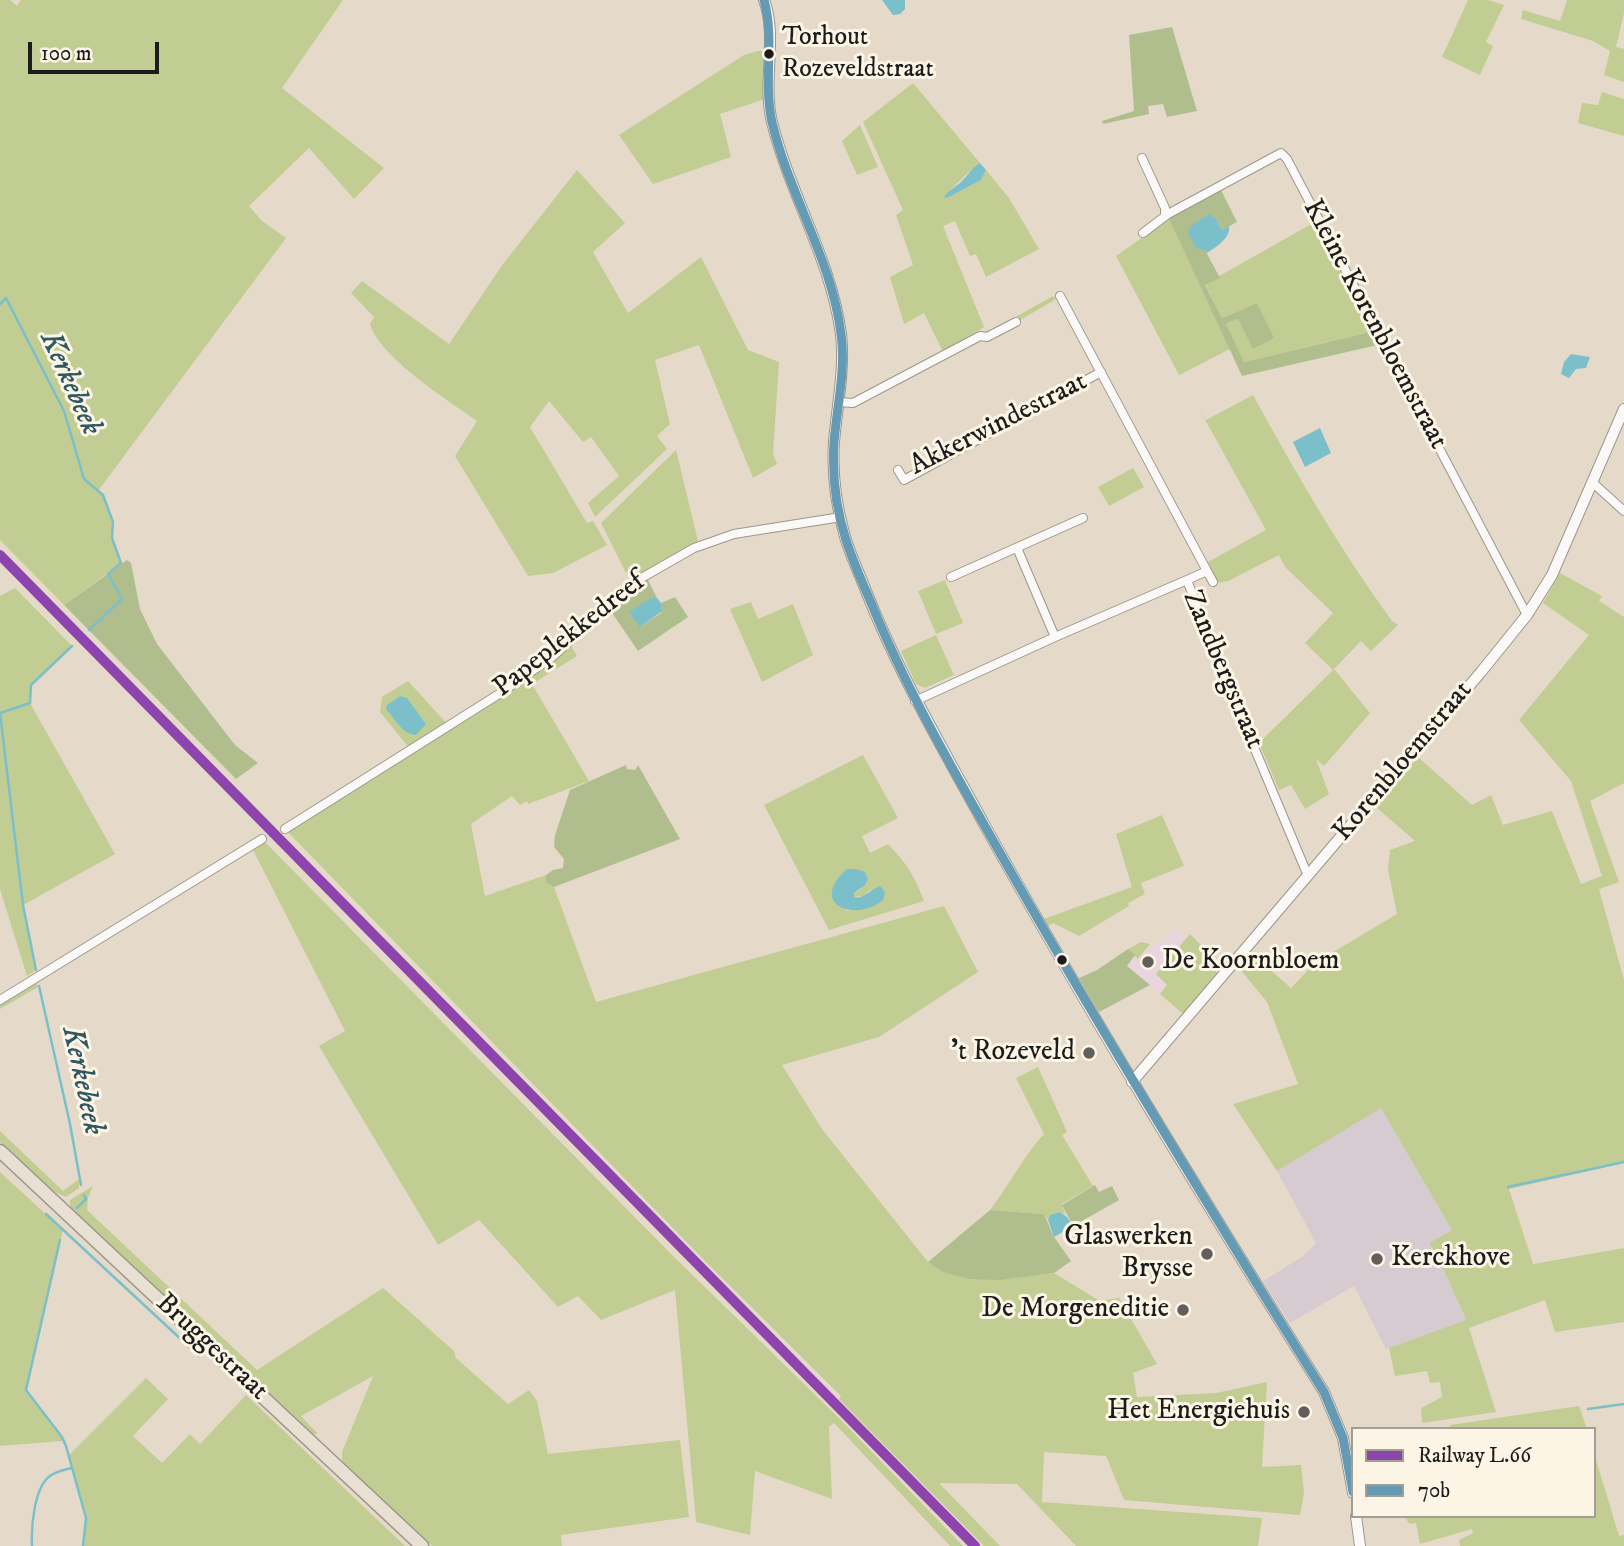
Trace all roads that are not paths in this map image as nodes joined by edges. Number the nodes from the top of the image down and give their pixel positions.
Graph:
1 (764, 0) edge
2 (1142, 158) dead end
3 (1165, 216) junction
4 (1143, 233) dead end
5 (1060, 296) dead end
6 (1016, 322) dead end
7 (1101, 372) junction
8 (839, 402) junction
9 (1624, 409) edge
10 (898, 470) dead end
11 (1592, 482) junction
12 (1624, 511) edge
13 (841, 517) junction
14 (1083, 518) dead end
15 (1017, 548) junction
16 (1208, 571) junction
17 (951, 577) dead end
18 (1187, 580) junction
19 (1213, 582) dead end
20 (1527, 615) junction
21 (1055, 636) junction
22 (915, 701) junction
23 (285, 829) dead end
24 (262, 839) dead end
25 (1308, 876) junction
26 (0, 1000) edge
27 (1132, 1082) junction
28 (0, 1151) edge
29 (1351, 1482) edge
30 (1356, 1518) edge
31 (422, 1546) edge
32 (1360, 1546) edge

1 - 8 street
2 - 3 street
3 - 4 street
3 - 20 street, Kleine Korenbloemstraat
5 - 7 street, Akkerwindestraat
6 - 8 street
7 - 10 street, Akkerwindestraat
7 - 16 street, Akkerwindestraat
8 - 13 street
9 - 11 street, Korenbloemstraat
11 - 12 street
11 - 20 street, Korenbloemstraat
13 - 22 street
13 - 23 street, Papeplekkedreef
14 - 15 street
15 - 17 street
15 - 21 street
16 - 18 street
16 - 19 street, Zandbergstraat
18 - 21 street, Zandbergstraat
18 - 25 street, Zandbergstraat
20 - 25 street, Korenbloemstraat
21 - 22 street, Zandbergstraat
22 - 27 street
24 - 26 street
25 - 27 street, Korenbloemstraat
27 - 29 street
28 - 31 main road, Bruggestraat
30 - 32 street

